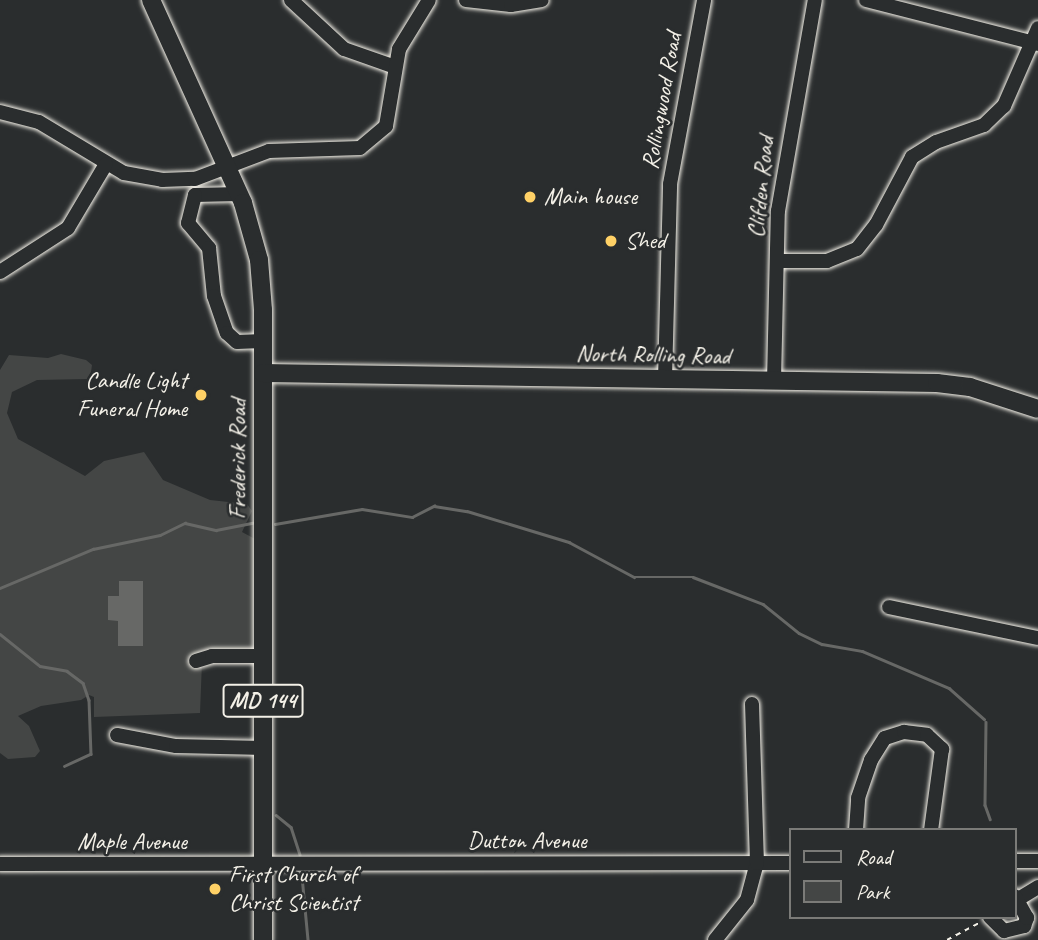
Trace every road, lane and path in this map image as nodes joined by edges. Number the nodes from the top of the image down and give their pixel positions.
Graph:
1 (151, 0) edge
2 (291, 0) edge
3 (429, 0) edge
4 (466, 0) edge
5 (542, 0) edge
6 (704, 0) edge
7 (815, 0) edge
8 (866, 0) edge
9 (1038, 27) edge
10 (1035, 43) edge
11 (395, 67) junction
12 (0, 112) edge
13 (106, 164) junction
14 (228, 166) junction
15 (240, 194) junction
16 (777, 261) junction
17 (0, 272) edge
18 (263, 341) junction
19 (263, 373) junction
20 (665, 379) junction
21 (774, 382) junction
22 (1038, 409) edge
23 (889, 607) dead end
24 (1038, 638) edge
25 (263, 656) junction
26 (196, 661) dead end
27 (752, 704) dead end
28 (117, 735) dead end
29 (264, 748) junction
30 (856, 828) edge
31 (932, 828) edge
32 (1017, 861) edge
33 (1038, 861) edge
34 (757, 863) junction
35 (790, 863) edge
36 (0, 864) edge
37 (263, 865) junction
38 (1038, 887) edge
39 (1017, 898) edge
40 (1017, 901) edge
41 (986, 919) edge
42 (992, 919) edge
43 (263, 940) edge
44 (715, 940) edge
45 (947, 940) edge

1 - 14 main road, Frederick Road / MD 144
2 - 11 street
3 - 11 street
4 - 5 street
6 - 20 street, Rollingwood Road
7 - 16 street, Clifden Road
8 - 10 street
9 - 10 street
10 - 16 street
11 - 14 street
12 - 13 street
13 - 14 street
13 - 17 street
14 - 15 main road, Frederick Road / MD 144
15 - 18 main road, Frederick Road / MD 144
15 - 18 street
16 - 21 street, Clifden Road
18 - 19 main road, Frederick Road / MD 144
19 - 20 main road, North Rolling Road
19 - 25 main road, Frederick Road / MD 144
20 - 21 main road, North Rolling Road
21 - 22 main road, North Rolling Road
23 - 24 street
25 - 26 street
25 - 29 main road, Frederick Road / MD 144
27 - 34 street
28 - 29 street
29 - 37 main road, Frederick Road / MD 144
30 - 31 street
32 - 33 street
34 - 35 street, Dutton Avenue
34 - 37 street, Dutton Avenue
34 - 44 street
36 - 37 street, Maple Avenue
37 - 43 main road, Frederick Road / MD 144
38 - 39 street
40 - 42 street
41 - 45 path

